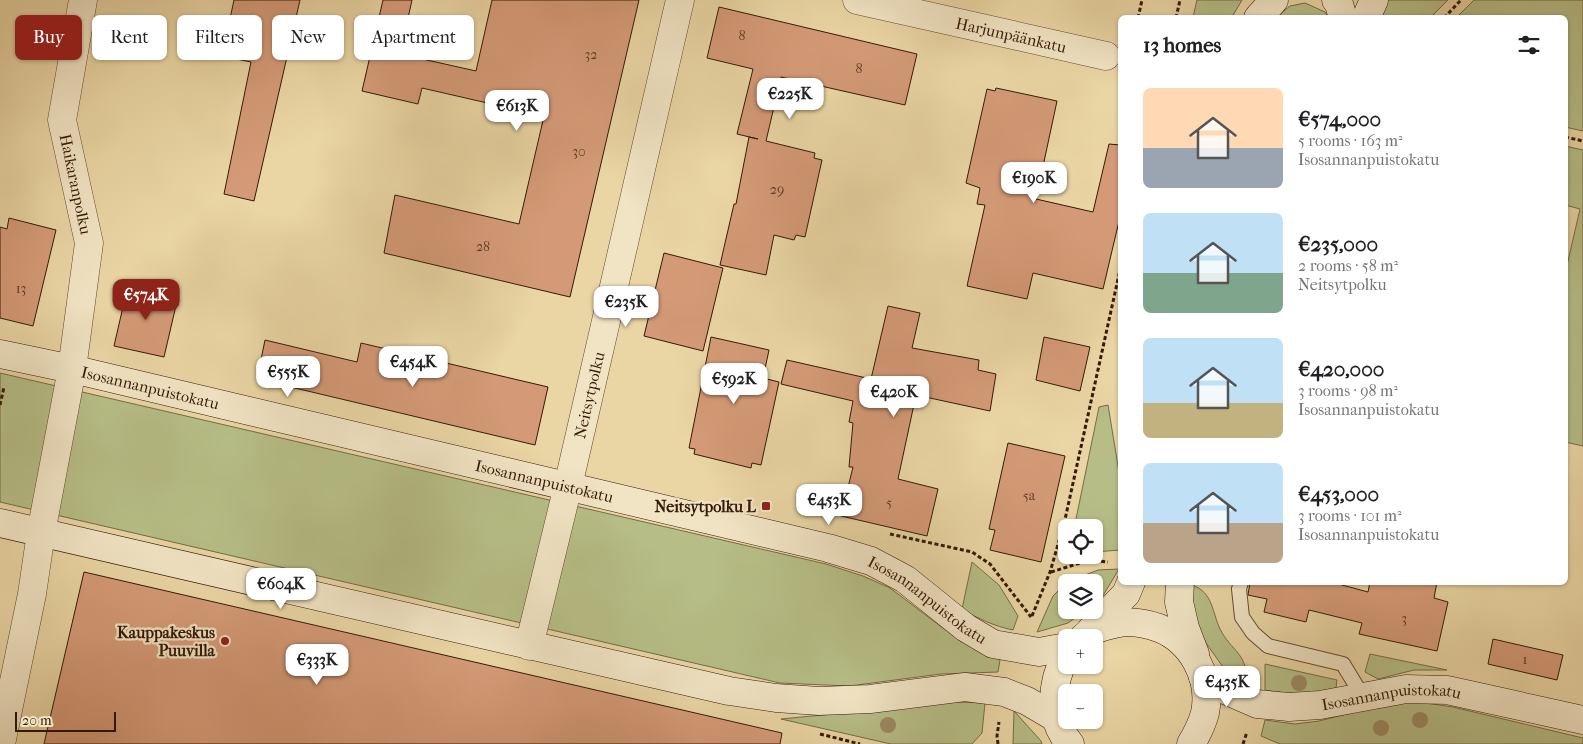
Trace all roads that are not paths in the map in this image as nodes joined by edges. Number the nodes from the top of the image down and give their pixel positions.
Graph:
1 (83, 0) edge
2 (680, 0) edge
3 (857, 0) edge
4 (1274, 0) edge
5 (1336, 0) edge
6 (1374, 0) edge
7 (1261, 15) edge
8 (1342, 15) edge
9 (1367, 15) edge
10 (1106, 56) dead end
11 (0, 354) edge
12 (72, 369) junction
13 (568, 486) junction
14 (0, 523) edge
15 (42, 533) junction
16 (1130, 585) edge
17 (1180, 585) edge
18 (1240, 585) edge
19 (1092, 629) edge
20 (1097, 629) edge
21 (529, 646) junction
22 (1058, 649) edge
23 (1201, 670) junction
24 (1058, 672) edge
25 (1363, 697) junction
26 (1583, 720) edge
27 (1064, 736) edge
28 (1, 744) edge
29 (1191, 744) edge
30 (1197, 744) edge

1 - 12 street, Haikaranpolku
2 - 13 street, Neitsytpolku
3 - 10 street, Harjunpäänkatu
4 - 7 street
5 - 8 street
6 - 9 street
11 - 12 street, Isosannanpuistokatu
12 - 13 street, Isosannanpuistokatu
12 - 15 street, Haikaranpolku
13 - 21 street, Neitsytpolku
13 - 22 street, Isosannanpuistokatu
14 - 15 street
15 - 21 street
15 - 28 street, Haikaranpolku
16 - 19 street
17 - 23 street
18 - 25 lane
20 - 23 street
21 - 27 street
23 - 25 street, Isosannanpuistokatu
23 - 29 street
24 - 27 street
25 - 26 street, Isosannanpuistokatu
29 - 30 street

